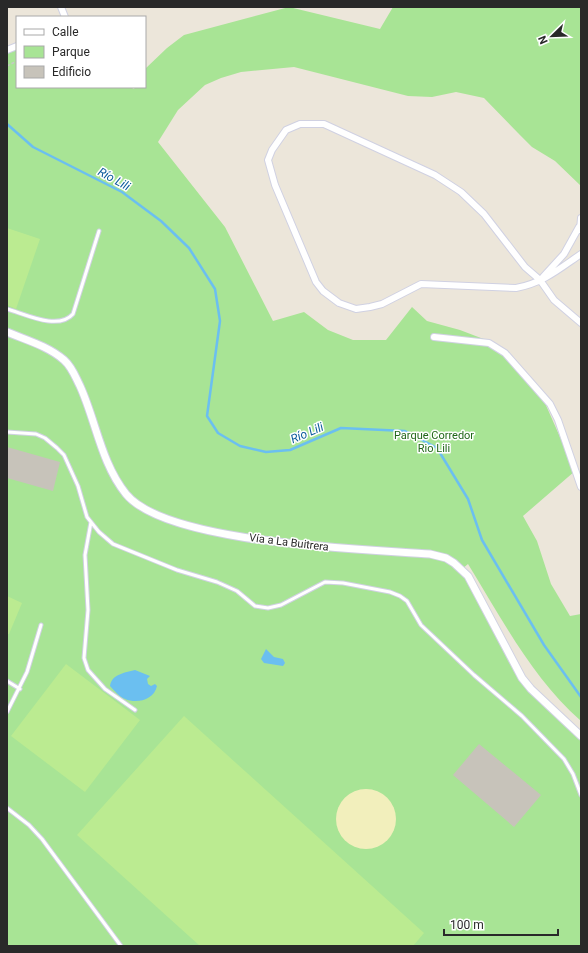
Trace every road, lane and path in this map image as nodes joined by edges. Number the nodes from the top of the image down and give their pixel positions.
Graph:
1 (60, 7) edge
2 (64, 16) edge
3 (16, 62) edge
4 (7, 66) edge
5 (581, 218) edge
6 (99, 230) dead end
7 (580, 230) edge
8 (581, 254) edge
9 (540, 280) junction
10 (7, 309) edge
11 (581, 322) edge
12 (7, 332) edge
13 (434, 337) dead end
14 (7, 432) edge
15 (581, 487) edge
16 (91, 522) junction
17 (41, 625) dead end
18 (7, 681) edge
19 (20, 689) junction
20 (134, 710) dead end
21 (7, 712) edge
22 (581, 736) edge
23 (581, 795) edge
24 (7, 808) edge
25 (121, 946) edge

1 - 2 street
3 - 4 path
5 - 7 street
6 - 10 lane
7 - 9 street
8 - 9 street
9 - 9 street
9 - 11 street
12 - 22 street, Vía a La Buitrera
13 - 15 street
14 - 16 lane
16 - 20 lane
16 - 23 lane
17 - 19 lane
18 - 19 lane
19 - 21 lane
24 - 25 lane

